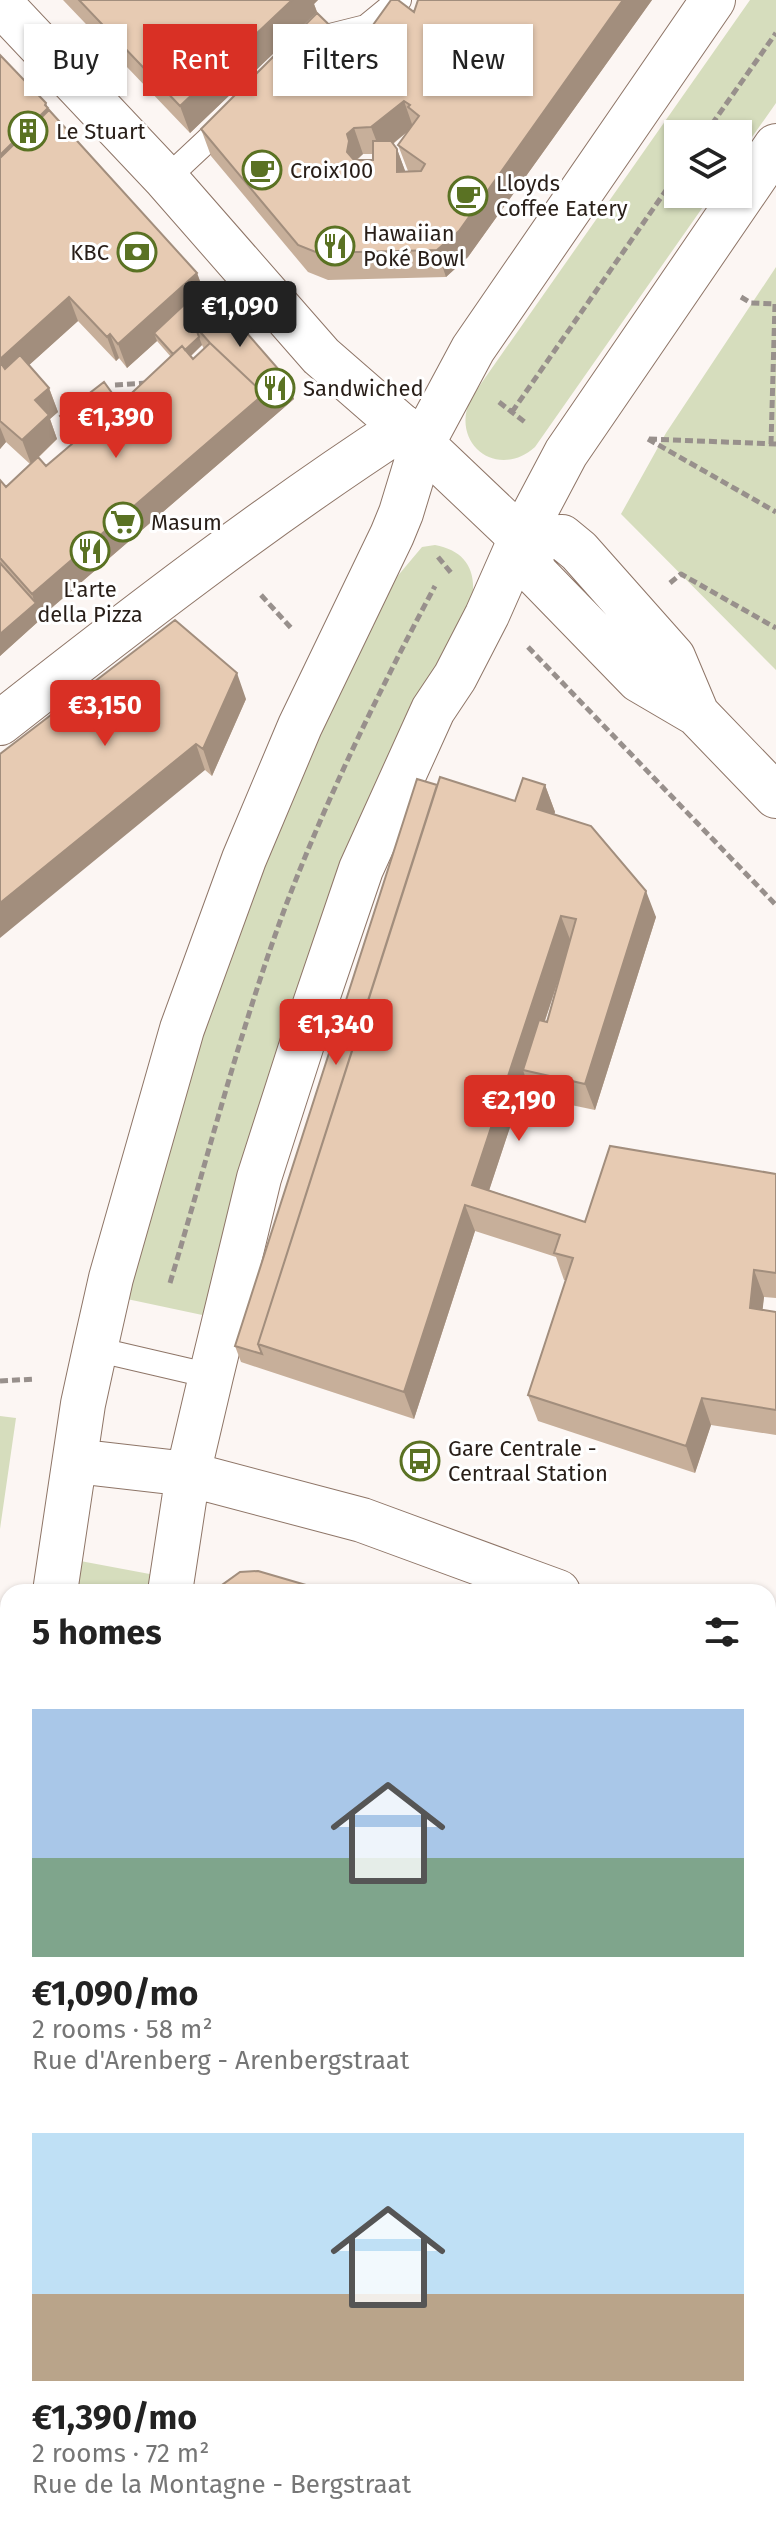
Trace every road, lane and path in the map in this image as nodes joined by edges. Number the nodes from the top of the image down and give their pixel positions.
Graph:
1 (399, 0) edge
2 (713, 0) edge
3 (0, 3) edge
4 (370, 24) edge
5 (776, 33) edge
6 (248, 102) edge
7 (715, 120) edge
8 (776, 146) edge
9 (166, 179) junction
10 (664, 193) edge
11 (741, 297) dead end
12 (776, 304) edge
13 (156, 383) edge
14 (115, 385) dead end
15 (490, 395) dead end
16 (512, 412) junction
17 (532, 427) dead end
18 (412, 435) junction
19 (774, 444) edge
20 (776, 512) edge
21 (401, 513) junction
22 (521, 538) junction
23 (427, 577) dead end
24 (670, 583) dead end
25 (261, 595) dead end
26 (445, 595) dead end
27 (487, 615) junction
28 (776, 628) edge
29 (292, 629) dead end
30 (0, 723) edge
31 (776, 796) edge
32 (776, 905) edge
33 (157, 1282) dead end
34 (185, 1282) dead end
35 (95, 1349) junction
36 (211, 1376) junction
37 (35, 1379) dead end
38 (0, 1381) edge
39 (75, 1461) junction
40 (188, 1474) junction
41 (56, 1584) edge
42 (171, 1584) edge
43 (536, 1584) edge

1 - 4 lane
2 - 18 street
3 - 9 street
5 - 7 path
6 - 9 lane
8 - 22 street
9 - 18 street
10 - 16 path
11 - 12 path
12 - 19 path
13 - 14 path
15 - 16 path
16 - 17 path
18 - 21 street
18 - 22 street
18 - 30 street
19 - 20 path
21 - 27 path
21 - 35 street
22 - 27 street
22 - 31 street
23 - 26 path
24 - 28 path
25 - 29 path
27 - 32 path
27 - 36 street
33 - 34 path
35 - 36 lane
35 - 39 street
36 - 40 street
37 - 38 path
39 - 40 street
39 - 41 street
40 - 42 street
40 - 43 street

